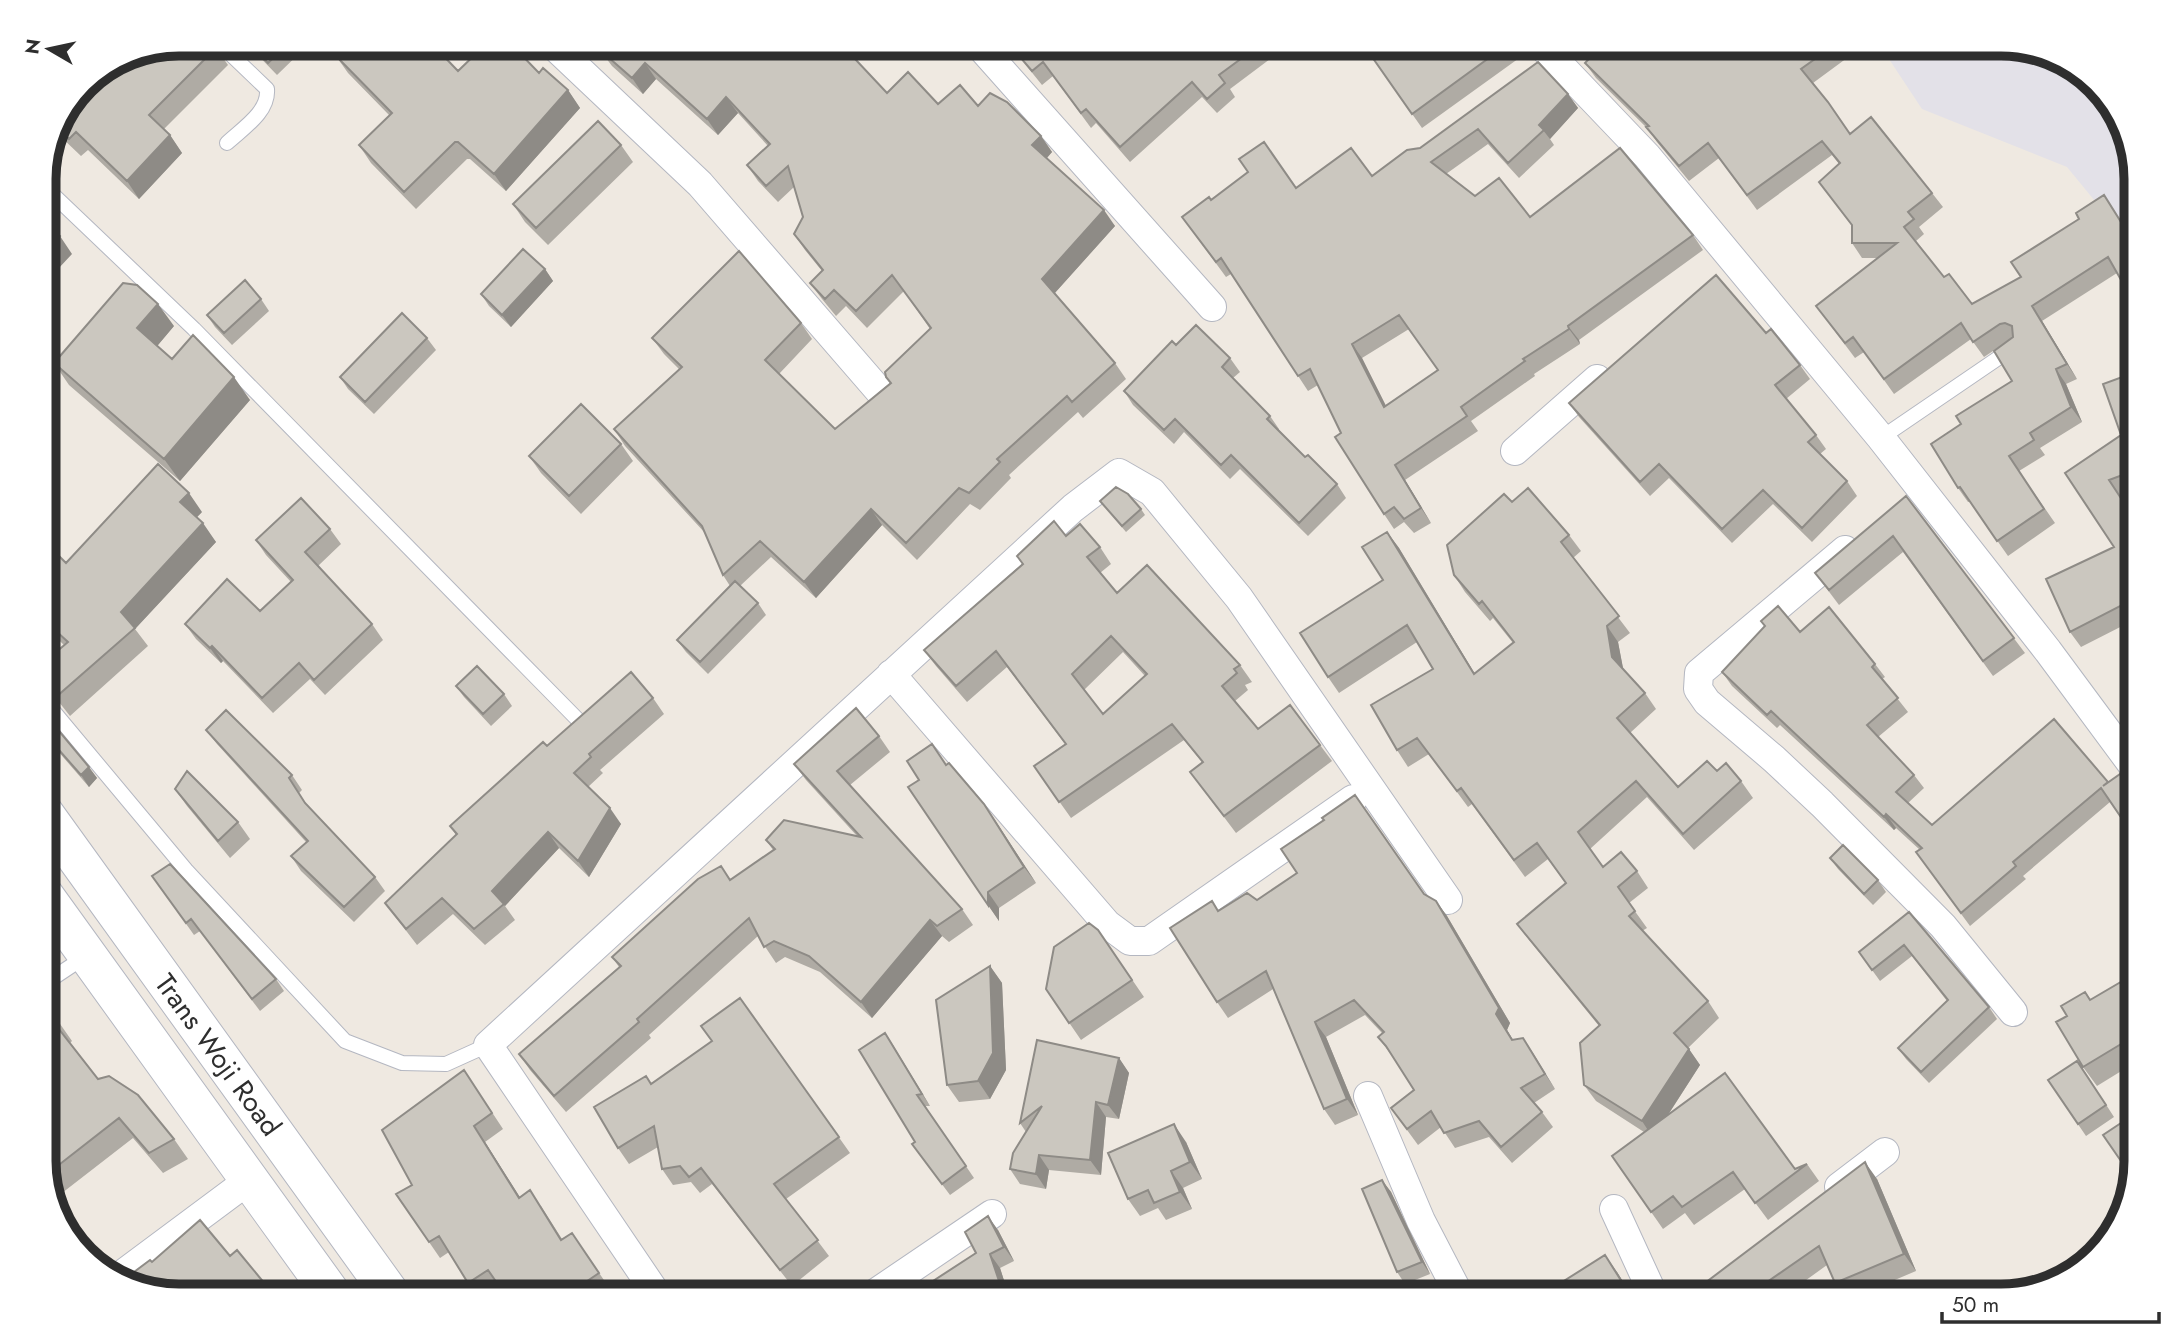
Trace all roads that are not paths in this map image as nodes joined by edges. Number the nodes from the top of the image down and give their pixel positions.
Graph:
1 (233, 56) edge
2 (565, 56) edge
3 (989, 56) edge
4 (1549, 56) edge
5 (227, 143) dead end
6 (56, 197) edge
7 (1212, 307) dead end
8 (2015, 346) edge
9 (1619, 360) edge
10 (881, 393) edge
11 (1881, 438) junction
12 (1515, 451) dead end
13 (1866, 532) edge
14 (891, 674) junction
15 (56, 715) edge
16 (581, 723) edge
17 (2124, 754) edge
18 (1370, 787) junction
19 (56, 830) edge
20 (1448, 900) dead end
21 (56, 912) edge
22 (88, 956) junction
23 (56, 976) edge
24 (2013, 1012) dead end
25 (488, 1045) junction
26 (1368, 1096) dead end
27 (1885, 1152) dead end
28 (249, 1180) junction
29 (1821, 1200) edge
30 (1614, 1209) dead end
31 (992, 1214) dead end
32 (126, 1272) edge
33 (324, 1284) edge
34 (383, 1284) edge
35 (650, 1284) edge
36 (889, 1284) edge
37 (1454, 1284) edge
38 (1648, 1284) edge

1 - 5 lane
2 - 10 street
3 - 7 street
4 - 11 street
6 - 16 lane
8 - 11 lane
9 - 12 street
11 - 17 street
13 - 24 street
14 - 18 street
14 - 18 street
14 - 25 street
15 - 25 lane
18 - 20 street
19 - 34 main road, Trans Woji Road
21 - 22 main road, Trans Woji Road
22 - 23 lane
22 - 28 main road, Trans Woji Road
25 - 35 street
26 - 37 street
27 - 29 street
28 - 32 street
28 - 33 main road, Trans Woji Road
30 - 38 street
31 - 36 street

